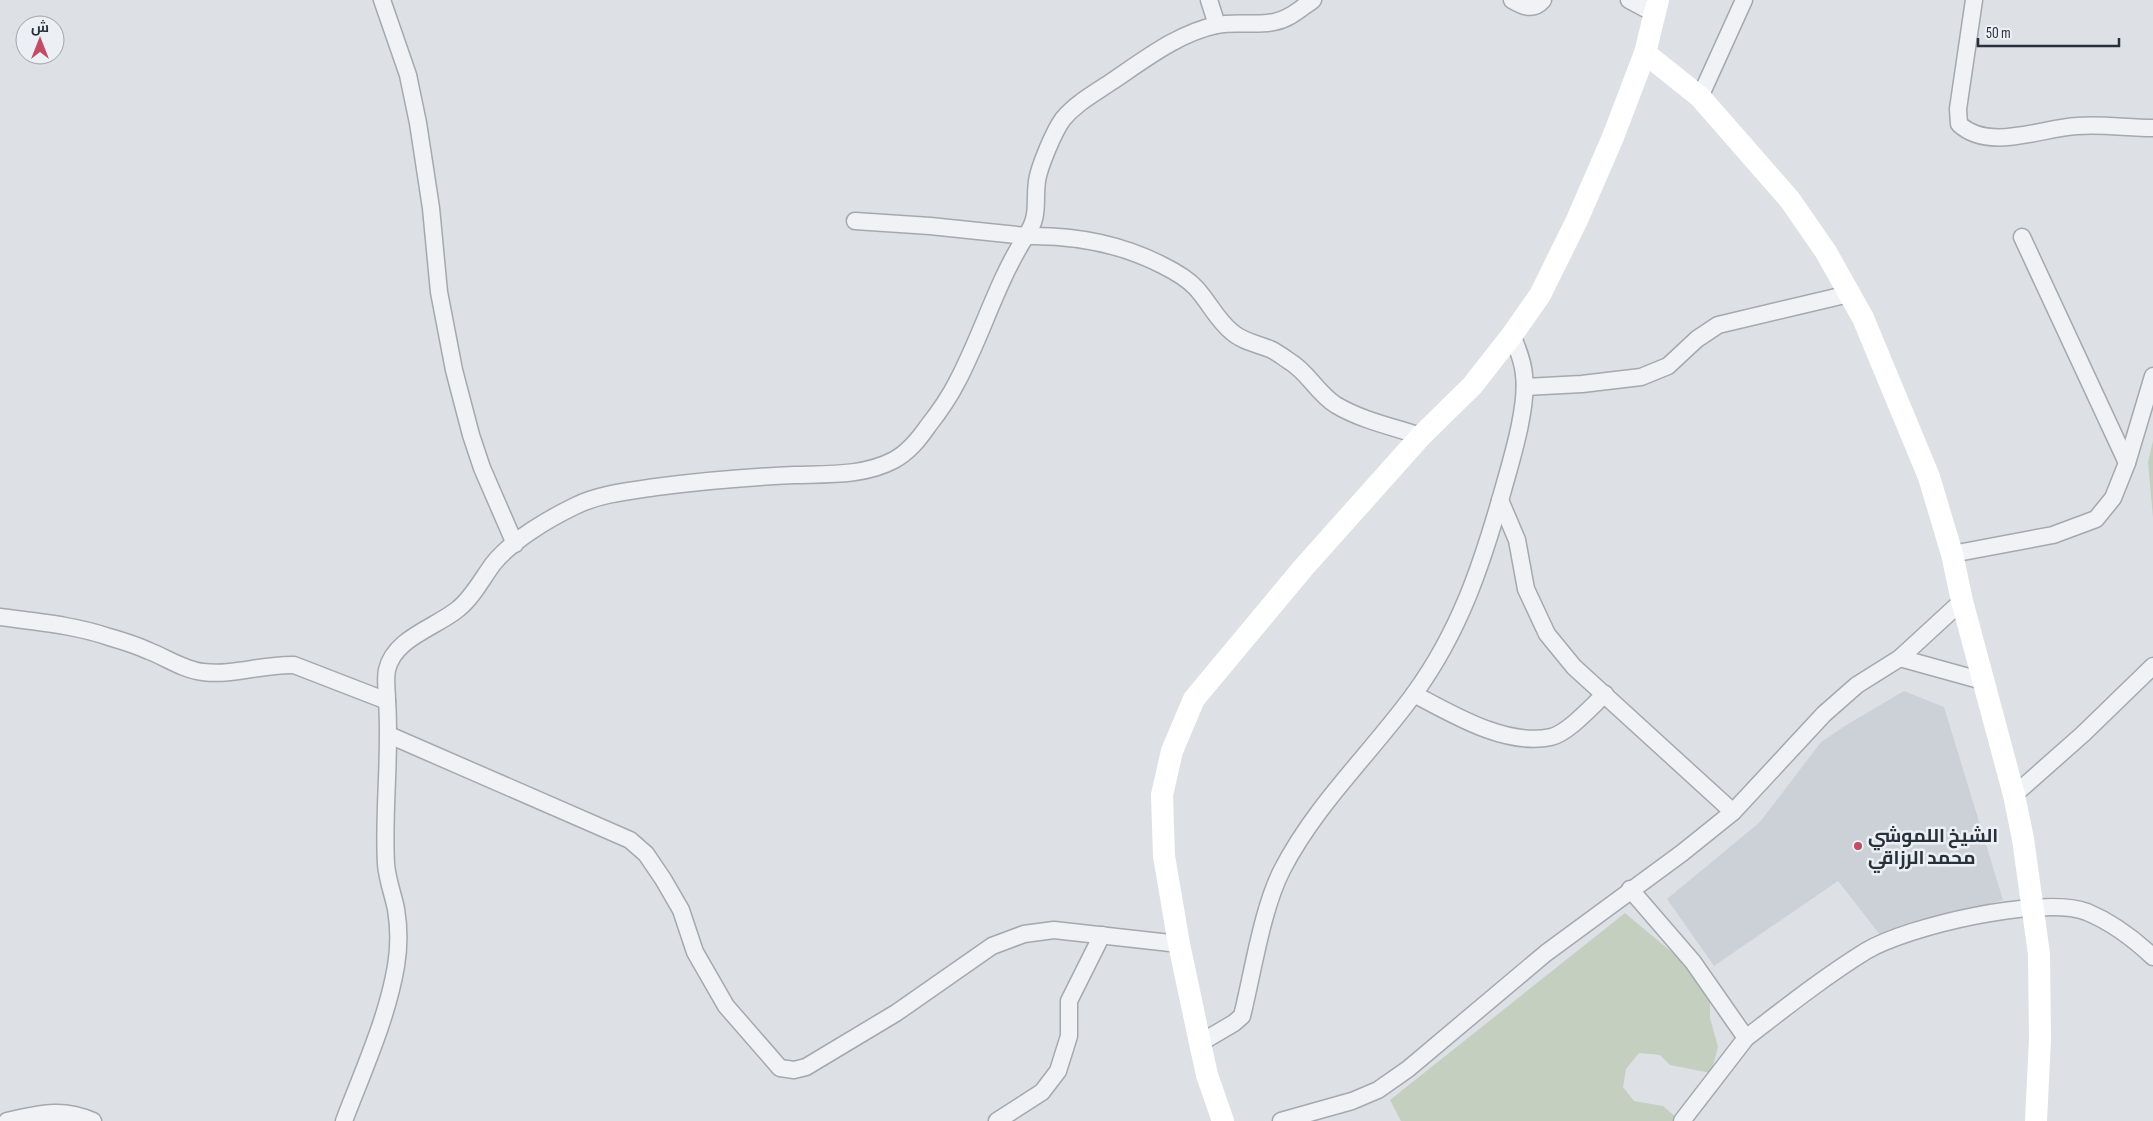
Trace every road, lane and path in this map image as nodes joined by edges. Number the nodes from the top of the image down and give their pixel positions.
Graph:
1 (382, 0) edge
2 (1210, 0) edge
3 (1314, 0) edge
4 (1512, 0) edge
5 (1544, 0) edge
6 (1629, 0) edge
7 (1744, 0) edge
8 (1974, 0) edge
9 (1657, 7) edge
10 (1217, 25) junction
11 (1645, 53) junction
12 (1700, 96) junction
13 (2153, 128) edge
14 (855, 221) dead end
15 (1026, 236) junction
16 (2022, 238) dead end
17 (1850, 294) junction
18 (1512, 335) junction
19 (2153, 376) edge
20 (1525, 387) junction
21 (1421, 436) junction
22 (2127, 463) junction
23 (1500, 500) junction
24 (515, 544) junction
25 (1952, 554) junction
26 (1962, 601) junction
27 (0, 617) edge
28 (1900, 658) junction
29 (2153, 666) edge
30 (1983, 681) junction
31 (1414, 694) junction
32 (1605, 694) junction
33 (387, 701) junction
34 (389, 735) junction
35 (2014, 795) junction
36 (1733, 812) junction
37 (1630, 889) junction
38 (2034, 907) junction
39 (1102, 935) junction
40 (1179, 944) junction
41 (2153, 957) edge
42 (1746, 1038) junction
43 (1200, 1043) junction
44 (1207, 1075) junction
45 (7, 1121) edge
46 (94, 1121) edge
47 (344, 1121) edge
48 (997, 1121) edge
49 (1209, 1121) edge
50 (1223, 1121) edge
51 (1281, 1121) edge
52 (1682, 1121) edge
53 (2036, 1121) edge

1 - 24 street
2 - 10 street
3 - 10 street
4 - 5 street
6 - 9 street
7 - 12 street
8 - 13 street
9 - 11 street
10 - 15 street
11 - 12 street
11 - 18 street
12 - 17 street
14 - 15 street
15 - 21 street
15 - 24 street
16 - 22 street
17 - 20 street
17 - 25 street
18 - 20 street
18 - 21 street
19 - 22 street
20 - 23 street
21 - 40 street
22 - 25 street
23 - 31 street
23 - 32 street
24 - 33 street
25 - 26 street
26 - 28 street
26 - 30 street
27 - 33 street
28 - 30 street
28 - 36 street
29 - 35 street
30 - 35 street
31 - 32 street
31 - 43 street
32 - 36 street
33 - 34 street
34 - 39 street
34 - 47 street
35 - 38 street
36 - 37 street
37 - 42 street
37 - 51 street
38 - 41 street
38 - 42 street
38 - 53 street
39 - 40 street
39 - 48 street
40 - 43 street
42 - 52 street
43 - 44 street
44 - 49 street
44 - 50 street
45 - 46 street

